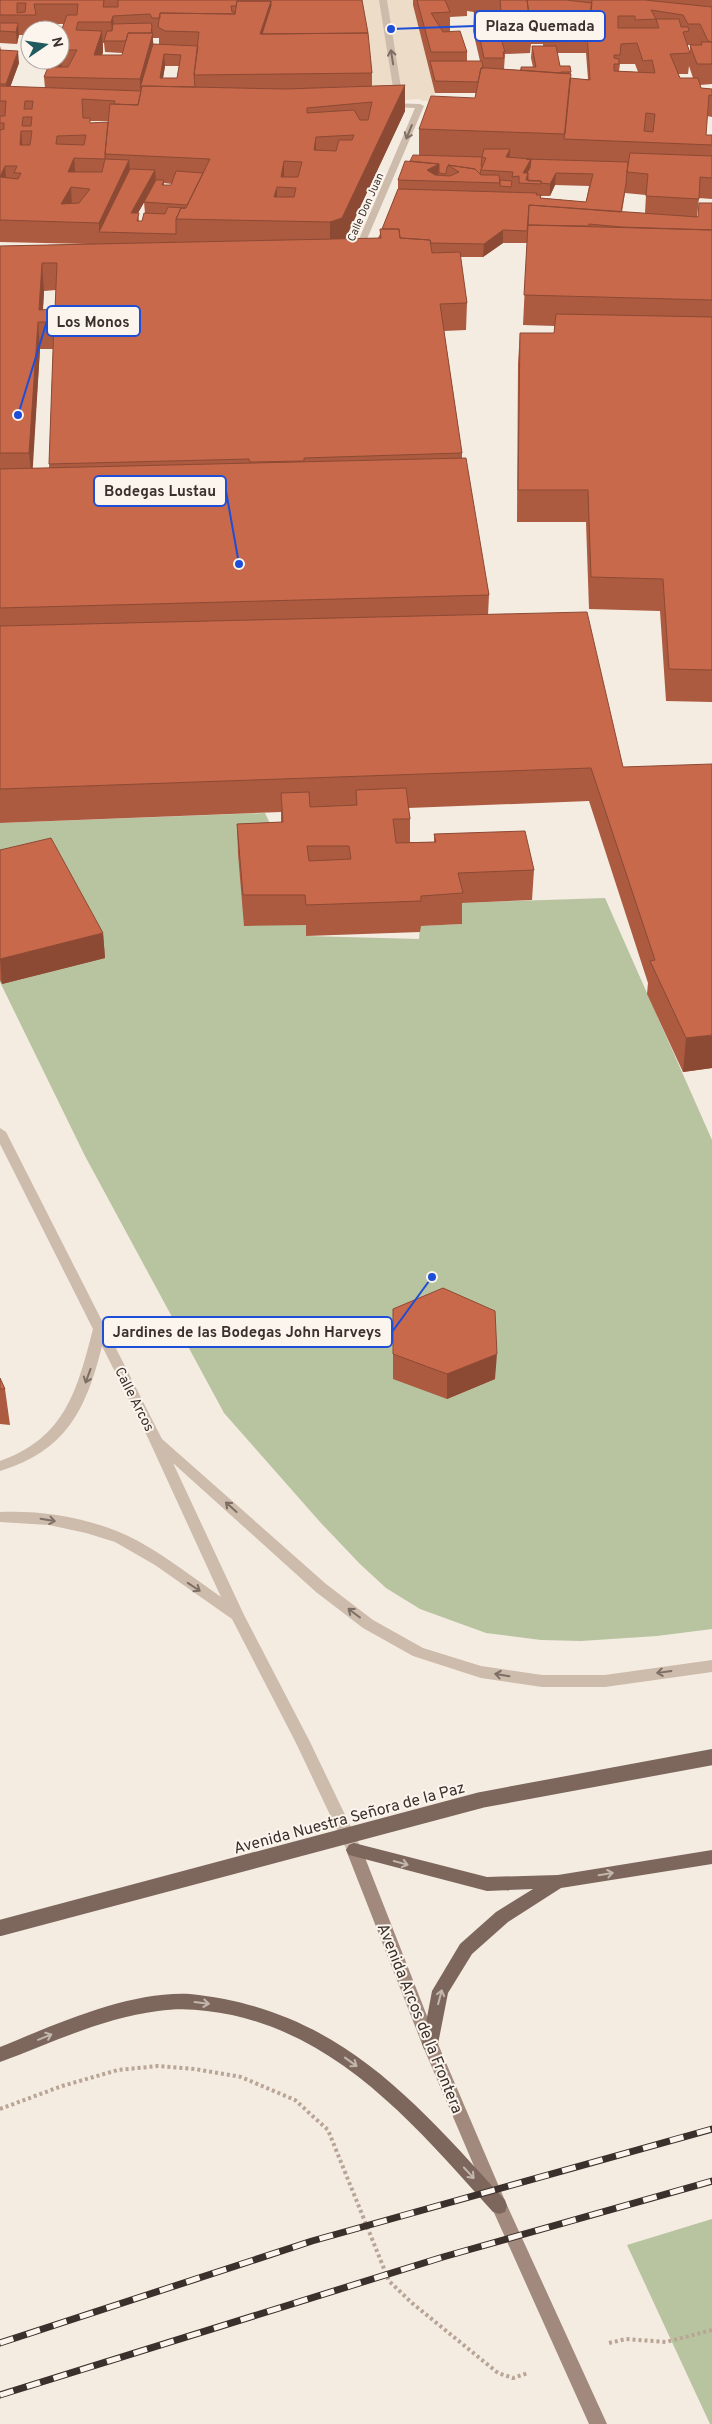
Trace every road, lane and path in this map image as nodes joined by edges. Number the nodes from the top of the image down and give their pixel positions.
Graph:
1 (383, 0) edge
2 (381, 105) edge
3 (400, 105) junction
4 (398, 160) junction
5 (408, 161) edge
6 (345, 257) edge
7 (0, 1132) edge
8 (100, 1329) junction
9 (155, 1438) junction
10 (0, 1466) edge
11 (0, 1517) edge
12 (237, 1616) junction
13 (712, 1666) edge
14 (712, 1757) edge
15 (354, 1850) junction
16 (712, 1856) edge
17 (558, 1882) junction
18 (0, 1928) edge
19 (430, 2044) junction
20 (0, 2055) edge
21 (0, 2110) edge
22 (499, 2206) junction
23 (712, 2330) edge
24 (615, 2341) dead end
25 (528, 2373) dead end
26 (598, 2424) edge

3 -> 1 street
2 - 3 street
3 -> 4 street, Calle Don Juan
4 - 5 street
4 - 6 street, Calle Don Juan
7 - 8 street, Calle Arcos
8 - 9 street, Calle Arcos
8 -> 10 street
9 - 12 street, Calle Arcos
13 -> 9 street
11 -> 12 street
12 - 15 street, Avenida Arcos de la Frontera
14 - 18 main road, Avenida Nuestra Señora de la Paz, bridge
15 -> 17 main road
15 - 19 main road, Avenida Arcos de la Frontera
17 -> 16 main road
19 -> 17 main road
19 - 22 main road, Avenida Arcos de la Frontera
20 -> 22 main road
21 - 25 path
22 - 26 main road, Avenida Arcos de la Frontera
23 - 24 path

